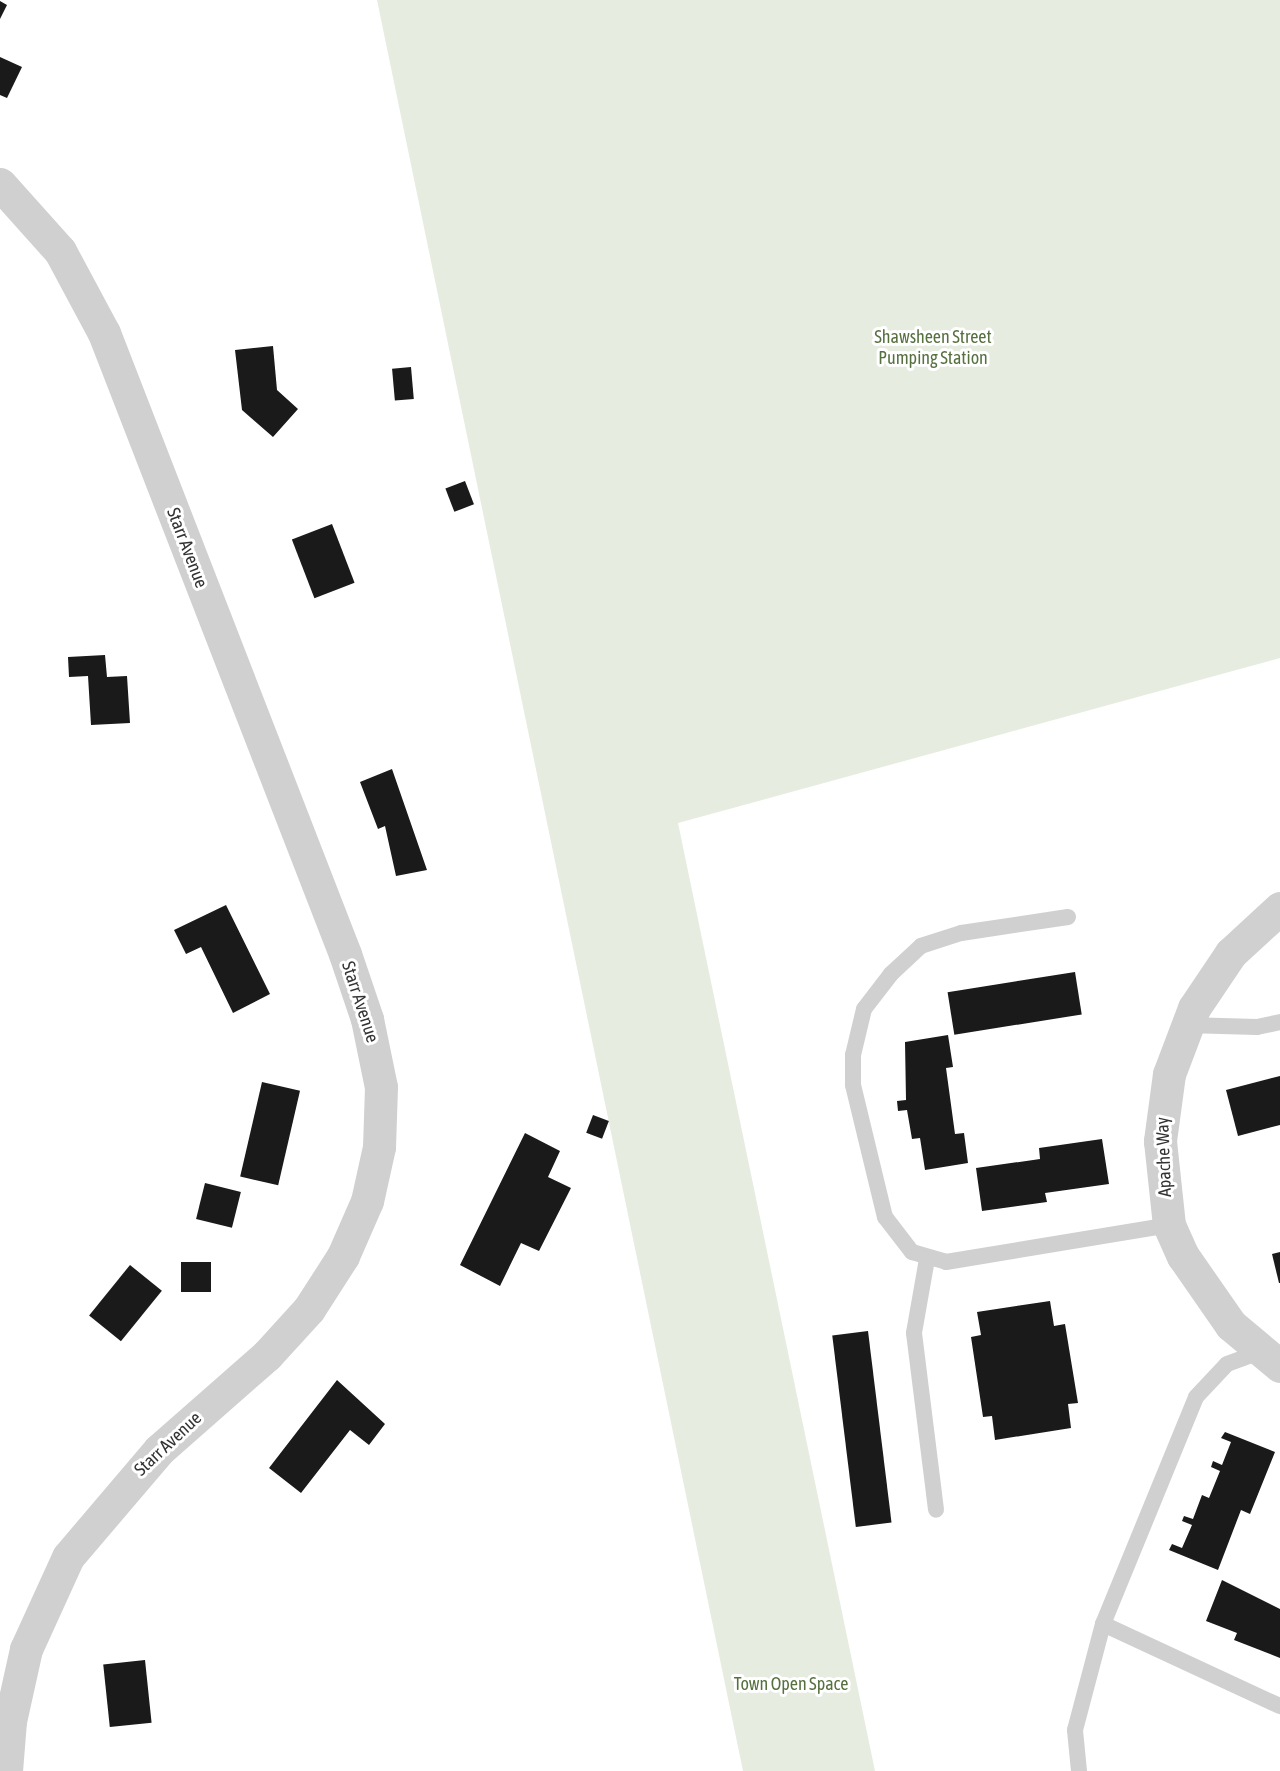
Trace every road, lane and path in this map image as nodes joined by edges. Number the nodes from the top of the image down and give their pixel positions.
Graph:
1 (0, 184) edge
2 (1280, 908) edge
3 (1068, 917) dead end
4 (1280, 1022) edge
5 (1186, 1025) junction
6 (1169, 1225) junction
7 (927, 1259) junction
8 (1273, 1355) edge
9 (936, 1510) dead end
10 (1104, 1624) junction
11 (1280, 1706) edge
12 (6, 1771) edge
13 (1079, 1771) edge

1 - 12 street, Starr Avenue
2 - 5 street, Apache Way
3 - 7 lane
4 - 5 lane
5 - 6 street, Apache Way
6 - 7 lane
6 - 8 street, Apache Way
7 - 9 lane
8 - 10 lane
10 - 11 lane
10 - 13 lane

